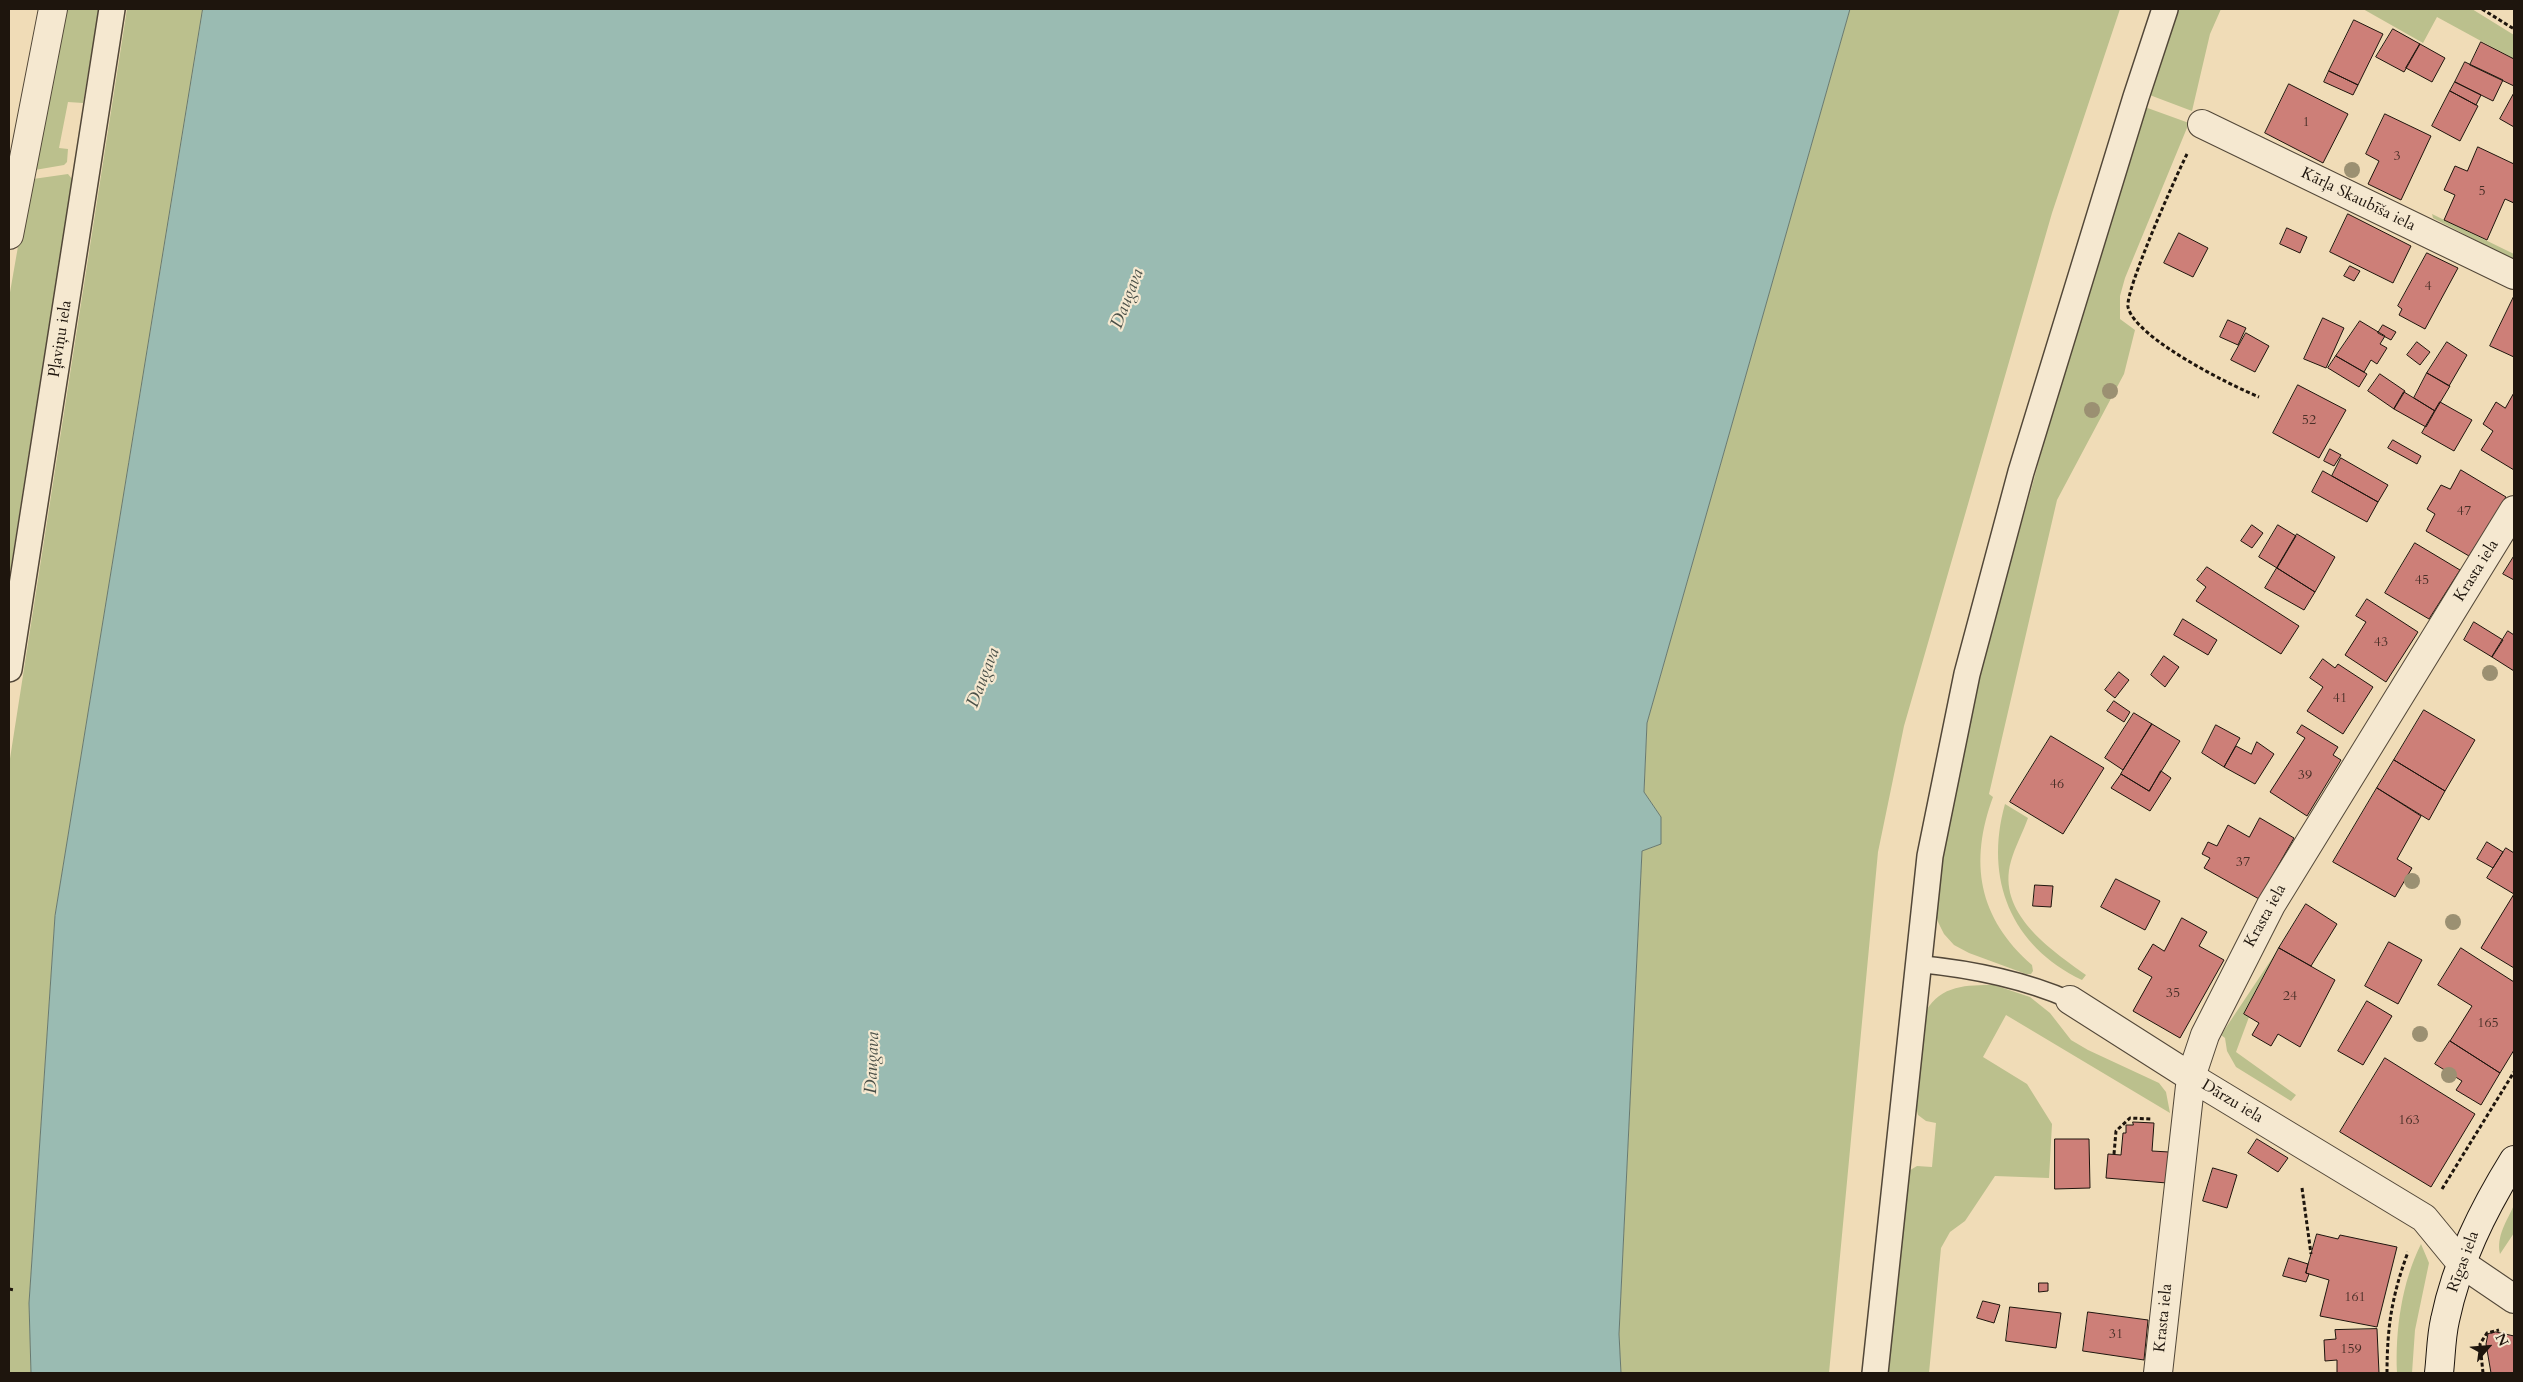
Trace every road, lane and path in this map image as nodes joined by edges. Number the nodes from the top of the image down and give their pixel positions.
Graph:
1 (53, 9) edge
2 (112, 9) edge
3 (2165, 9) edge
4 (2482, 9) edge
5 (2514, 29) edge
6 (2202, 124) joint
7 (14, 177) edge
8 (9, 235) edge
9 (2514, 275) edge
10 (2258, 397) dead end
11 (2514, 510) edge
12 (9, 669) edge
13 (1919, 964) junction
14 (2070, 1000) joint
15 (2191, 1077) junction
16 (2185, 1132) junction
17 (2114, 1154) dead end
18 (2514, 1160) edge
19 (2302, 1188) dead end
20 (2311, 1254) dead end
21 (2461, 1263) junction
22 (9, 1290) edge
23 (16, 1290) dead end
24 (2514, 1299) edge
25 (1875, 1373) edge
26 (2158, 1373) edge
27 (2439, 1373) edge

1 - 7 street
2 - 12 street, Pļaviņu iela
3 - 13 street
4 - 5 path
6 - 9 street, Kārļa Skaubīša iela
6 - 10 path
7 - 8 street
11 - 15 street, Krasta iela
13 - 14 lane, Dārzu iela
13 - 25 street
14 - 15 street, Dārzu iela
15 - 16 street, Krasta iela
15 - 21 street, Dārzu iela
16 - 17 path
16 - 26 street, Krasta iela
18 - 21 street, Rīgas iela
19 - 20 path
21 - 24 street, Dārzu iela
21 - 27 street, Rīgas iela
22 - 23 path

